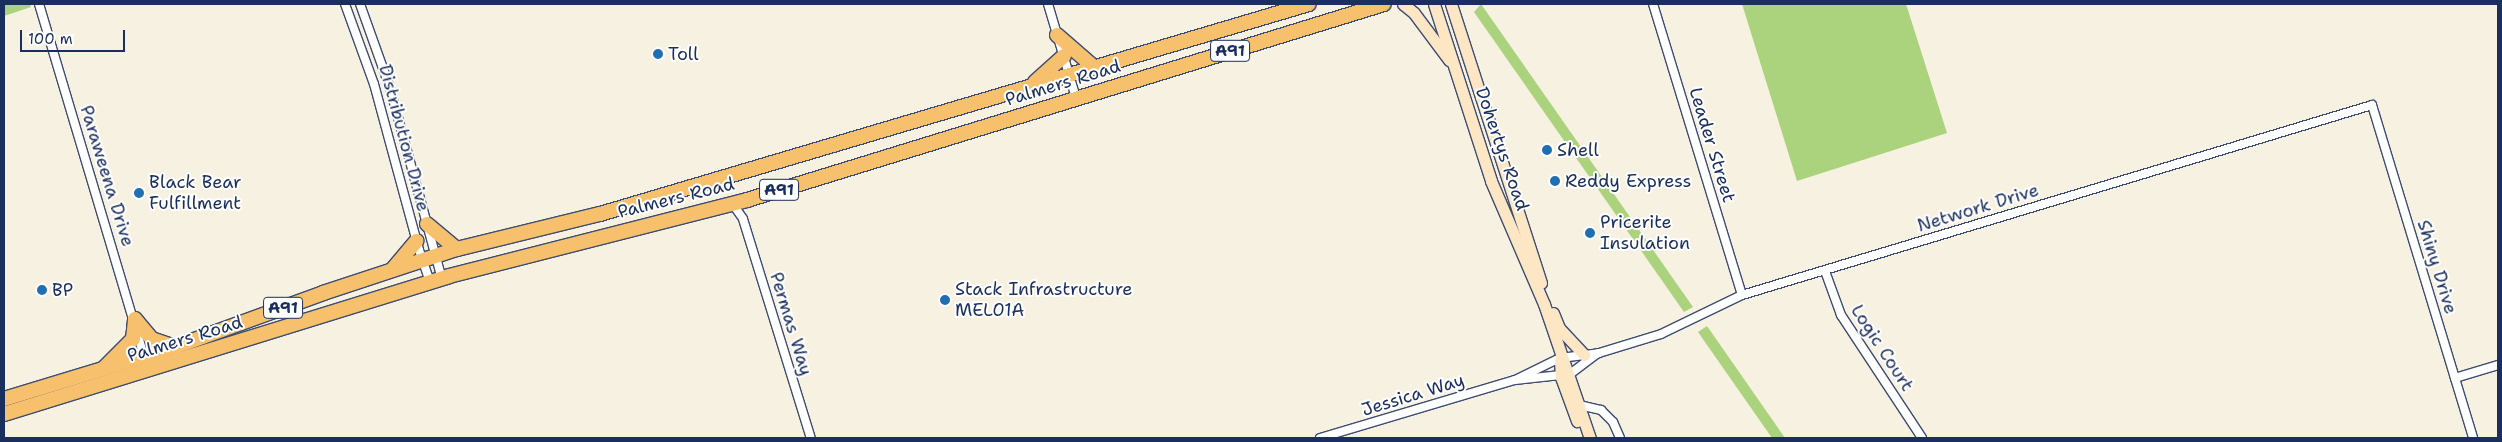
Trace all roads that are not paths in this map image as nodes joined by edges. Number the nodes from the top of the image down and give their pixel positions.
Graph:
1 (39, 4) edge
2 (345, 4) edge
3 (360, 4) edge
4 (1048, 4) edge
5 (1309, 4) edge
6 (1384, 4) edge
7 (1404, 4) edge
8 (1434, 4) edge
9 (1451, 4) edge
10 (1463, 4) edge
11 (1653, 4) edge
12 (1455, 16) junction
13 (1058, 35) junction
14 (1064, 56) junction
15 (383, 66) junction
16 (1095, 68) junction
17 (370, 70) junction
18 (1456, 70) junction
19 (1070, 76) junction
20 (1028, 87) junction
21 (1076, 98) junction
22 (394, 101) junction
23 (379, 104) junction
24 (2372, 105) joint
25 (401, 126) junction
26 (386, 130) junction
27 (746, 200) junction
28 (732, 203) junction
29 (743, 219) junction
30 (427, 224) junction
31 (416, 241) junction
32 (457, 250) junction
33 (429, 258) junction
34 (392, 270) junction
35 (1825, 271) junction
36 (436, 280) junction
37 (1541, 281) junction
38 (1742, 295) junction
39 (1544, 304) junction
40 (135, 319) junction
41 (175, 347) junction
42 (1598, 353) junction
43 (1584, 355) junction
44 (146, 357) junction
45 (1560, 358) junction
46 (2498, 365) edge
47 (158, 367) junction
48 (102, 370) junction
49 (142, 372) junction
50 (1565, 375) junction
51 (2455, 378) junction
52 (1515, 380) junction
53 (4, 399) edge
54 (1580, 405) junction
55 (4, 414) edge
56 (811, 438) edge
57 (1320, 438) edge
58 (1585, 438) edge
59 (1590, 438) edge
60 (1620, 438) edge
61 (1922, 438) edge
62 (2473, 438) edge

1 - 40 street, Paraweena Drive
2 - 17 street, Distribution Drive
3 - 15 street, Distribution Drive
4 - 13 street
5 - 16 highway, Palmers Road / A91
6 - 21 highway, Palmers Road / A91
7 - 18 main road
8 - 18 main road, Dohertys Road
9 - 12 main road, Dohertys Road
10 - 12 main road
11 - 38 street, Leader Street
12 - 37 main road, Dohertys Road
13 - 14 street
13 - 16 highway
14 - 19 street
14 - 20 highway
15 - 17 street
15 - 22 street, Distribution Drive
16 - 19 highway, Palmers Road / A91
17 - 23 street, Distribution Drive
18 - 39 main road, Dohertys Road
19 - 20 highway, Palmers Road / A91
19 - 21 street
20 - 32 highway, Palmers Road / A91
21 - 27 highway, Palmers Road / A91
22 - 23 street
22 - 25 street, Distribution Drive
23 - 26 street, Distribution Drive
24 - 35 street, Network Drive
24 - 51 street, Shiny Drive
25 - 26 street
25 - 30 street, Distribution Drive
26 - 31 street, Distribution Drive
27 - 28 highway, Palmers Road / A91
27 - 29 street, Permas Way
28 - 29 street, Permas Way
28 - 36 highway, Palmers Road / A91
29 - 56 street, Permas Way
30 - 32 highway
30 - 33 street, Distribution Drive
31 - 33 street, Distribution Drive
31 - 34 highway
32 - 33 highway, Palmers Road / A91
33 - 34 highway, Palmers Road / A91
33 - 36 street, Distribution Drive
33 - 36 street, Distribution Drive
34 - 41 highway, Palmers Road / A91
35 - 38 street, Network Drive
35 - 61 street, Logic Court
36 - 47 highway, Palmers Road / A91
37 - 39 main road, Dohertys Road
37 - 43 main road
38 - 42 street, Network Drive
39 - 45 main road, Dohertys Road
40 - 41 highway
40 - 44 street, Paraweena Drive
40 - 48 highway
41 - 44 highway, Palmers Road / A91
42 - 43 street, Network Drive
42 - 50 street, Network Drive
43 - 45 street, Network Drive
44 - 47 street
44 - 48 highway, Palmers Road / A91
44 - 49 street
45 - 50 main road, Dohertys Road
45 - 52 street, Jessica Way
46 - 51 street
47 - 49 highway, Palmers Road / A91
48 - 53 highway, Palmers Road / A91
49 - 55 highway, Palmers Road / A91
50 - 52 street, Jessica Way
50 - 54 main road, Dohertys Road
50 - 58 main road, Dohertys Road
51 - 62 street, Shiny Drive
52 - 57 street, Jessica Way
54 - 59 main road, Dohertys Road
54 - 60 street

